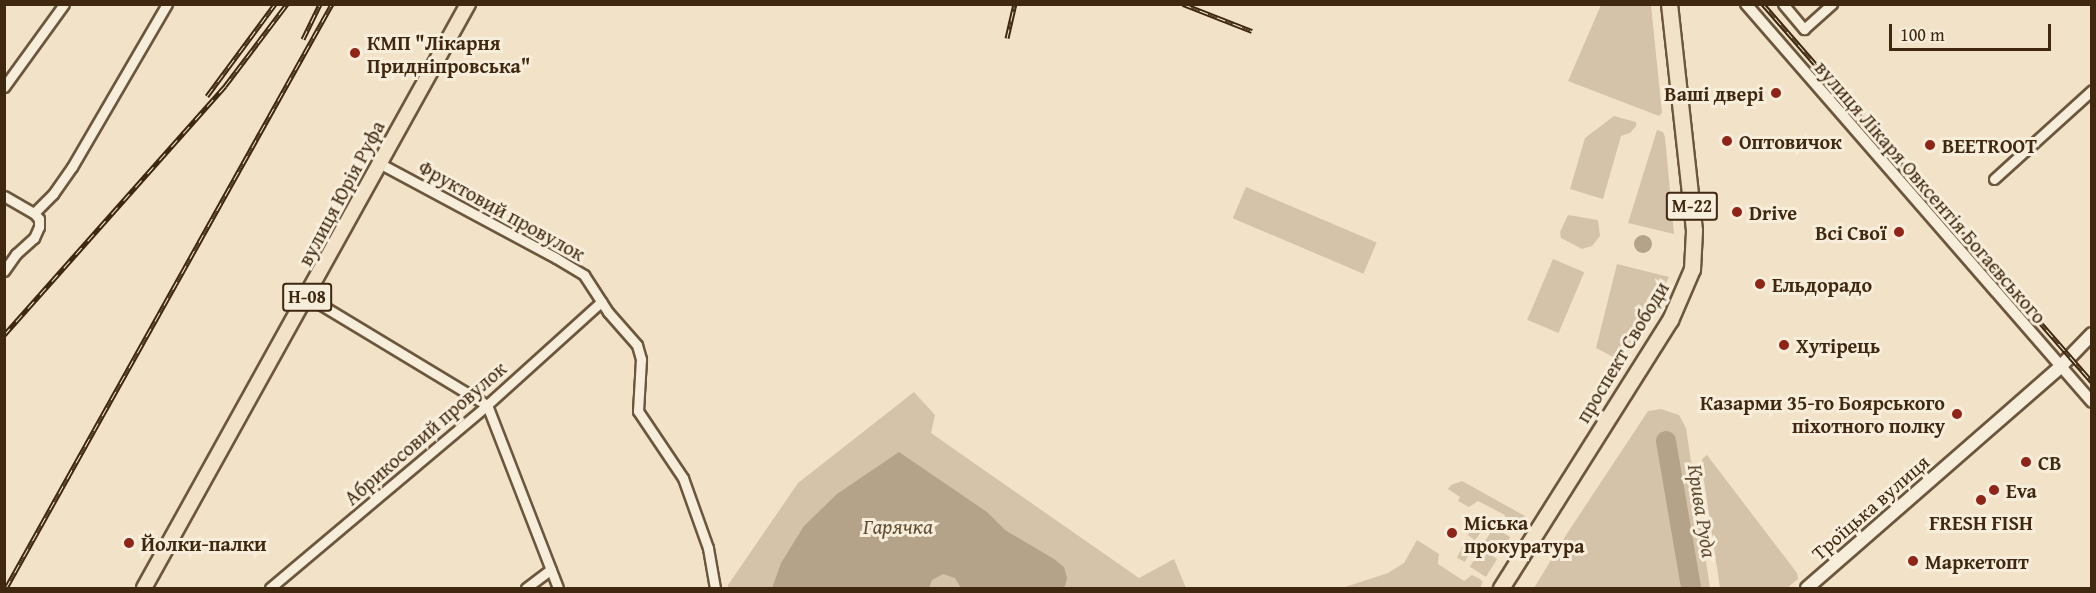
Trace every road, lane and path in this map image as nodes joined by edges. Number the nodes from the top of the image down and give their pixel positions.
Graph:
1 (64, 4) edge
2 (167, 4) edge
3 (468, 4) edge
4 (1669, 4) edge
5 (1746, 4) edge
6 (1783, 4) edge
7 (1832, 4) edge
8 (4, 87) edge
9 (2091, 90) edge
10 (379, 163) junction
11 (1994, 179) dead end
12 (4, 196) edge
13 (33, 213) junction
14 (4, 271) edge
15 (308, 297) junction
16 (601, 302) junction
17 (2091, 334) edge
18 (2060, 367) junction
19 (2091, 402) edge
20 (487, 405) junction
21 (551, 569) junction
22 (144, 588) edge
23 (270, 588) edge
24 (526, 588) edge
25 (558, 588) edge
26 (715, 588) edge
27 (1501, 588) edge
28 (1807, 588) edge

1 - 8 street
2 - 13 street
3 - 10 main road, вулиця Юрія Руфа / Н-08
4 - 27 highway, проспект Свободи / М-22
5 - 18 street, вулиця Лікаря Овксентія Богаєвського
6 - 7 street
9 - 11 street
10 - 15 main road, вулиця Юрія Руфа / Н-08
10 - 16 street, Фруктовий провулок
12 - 13 street
13 - 14 street
15 - 20 street
15 - 22 main road, вулиця Юрія Руфа / Н-08
16 - 20 street, Абрикосовий провулок
16 - 26 street, Фруктовий провулок
17 - 18 main road, Троїцька вулиця
18 - 19 street, вулиця Лікаря Овксентія Богаєвського
18 - 28 main road, Троїцька вулиця
20 - 21 street
20 - 23 street, Абрикосовий провулок
21 - 24 street
21 - 25 street

